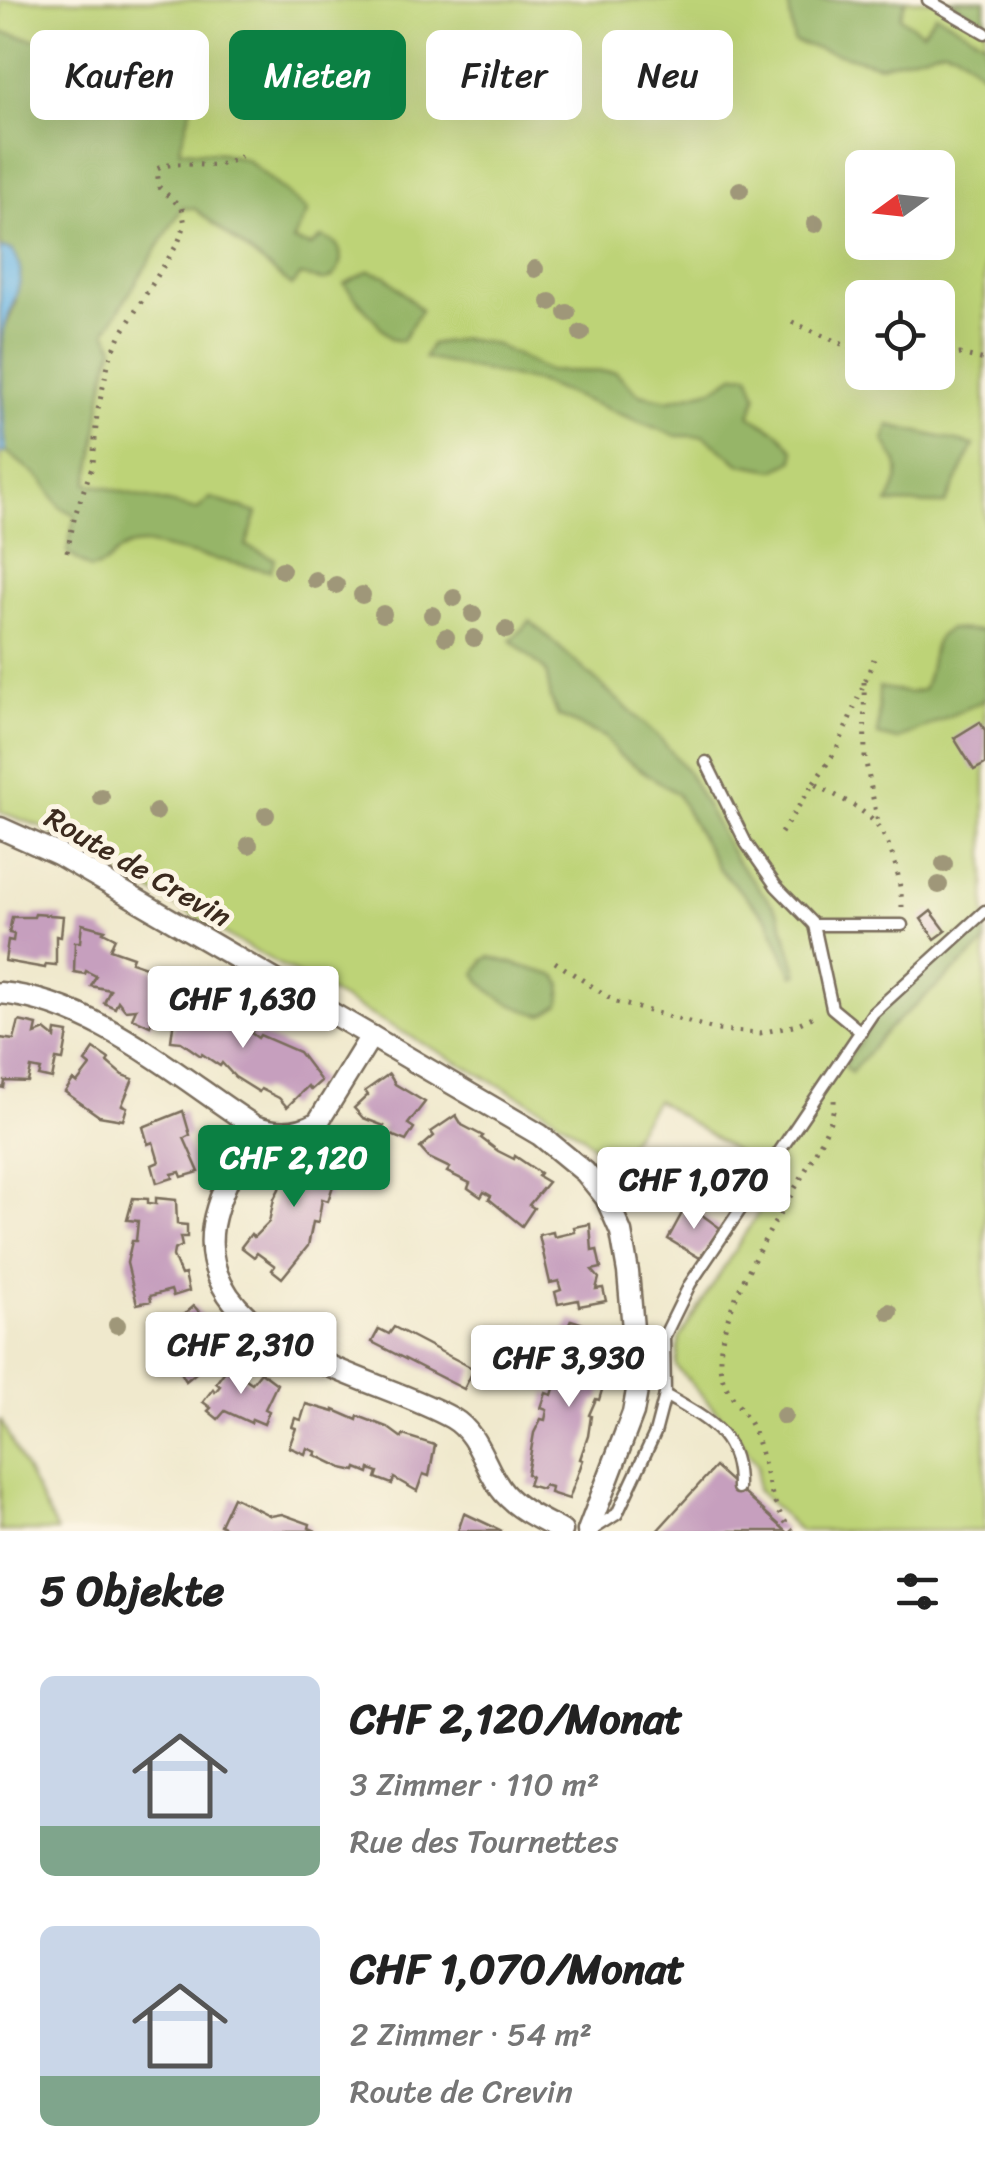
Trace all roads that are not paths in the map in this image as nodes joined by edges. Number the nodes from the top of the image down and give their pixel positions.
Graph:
1 (928, 0) edge
2 (985, 33) edge
3 (706, 762) dead end
4 (0, 828) edge
5 (985, 911) edge
6 (814, 924) junction
7 (902, 925) road end
8 (0, 992) edge
9 (861, 1032) junction
10 (371, 1036) junction
11 (254, 1126) junction
12 (665, 1395) junction
13 (738, 1488) dead end
14 (562, 1531) edge
15 (590, 1531) edge

1 - 2 lane
3 - 6 lane
4 - 10 street, Route de Crevin
5 - 9 lane
6 - 7 lane
6 - 9 lane
8 - 11 street
9 - 12 lane
10 - 11 street
10 - 15 street, Route de Crevin
11 - 14 street
12 - 13 lane
12 - 15 lane

